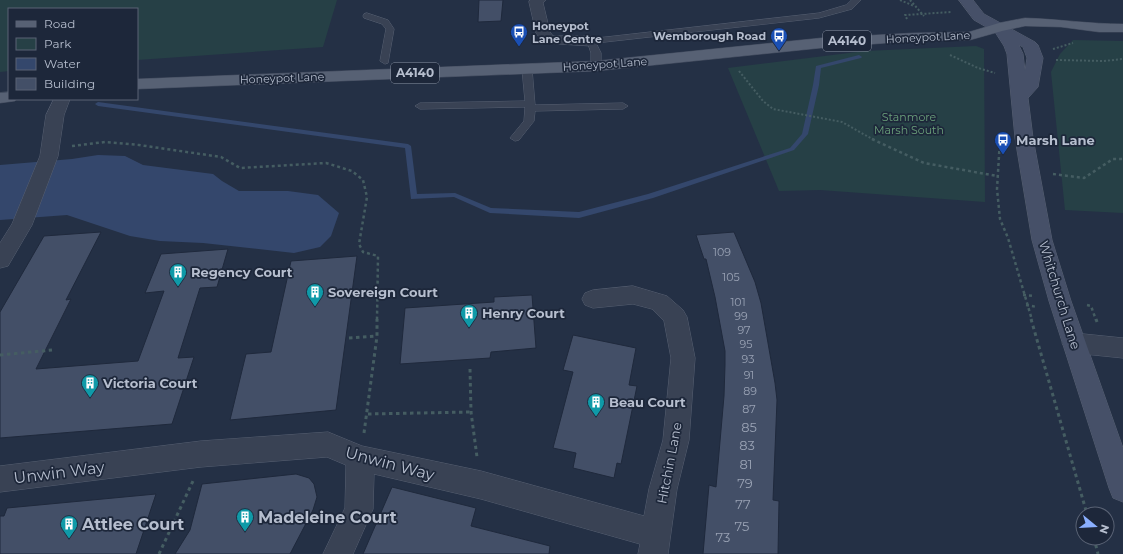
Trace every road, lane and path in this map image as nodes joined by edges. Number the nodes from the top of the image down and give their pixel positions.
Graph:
1 (539, 0) edge
2 (857, 0) edge
3 (900, 0) edge
4 (910, 0) edge
5 (966, 0) edge
6 (915, 6) junction
7 (993, 9) dead end
8 (955, 11) dead end
9 (922, 14) junction
10 (905, 15) dead end
11 (367, 16) dead end
12 (924, 16) dead end
13 (943, 23) dead end
14 (866, 26) dead end
15 (999, 28) junction
16 (1123, 28) edge
17 (1074, 43) dead end
18 (945, 52) dead end
19 (595, 53) junction
20 (1050, 54) dead end
21 (1123, 59) edge
22 (1055, 60) dead end
23 (385, 61) junction
24 (738, 68) dead end
25 (527, 69) junction
26 (138, 71) edge
27 (996, 74) dead end
28 (138, 84) edge
29 (62, 100) edge
30 (420, 106) dead end
31 (530, 106) junction
32 (623, 106) dead end
33 (1000, 132) dead end
34 (515, 138) dead end
35 (70, 147) dead end
36 (1123, 159) edge
37 (1029, 170) junction
38 (997, 176) junction
39 (0, 260) edge
40 (593, 298) dead end
41 (1082, 305) dead end
42 (1097, 323) dead end
43 (377, 336) junction
44 (349, 338) dead end
45 (1074, 343) junction
46 (1123, 348) edge
47 (52, 350) dead end
48 (0, 355) edge
49 (470, 369) dead end
50 (471, 412) junction
51 (368, 414) junction
52 (201, 454) junction
53 (360, 458) junction
54 (0, 479) edge
55 (481, 485) junction
56 (1123, 488) edge
57 (1085, 506) edge
58 (654, 544) edge
59 (159, 554) edge
60 (338, 554) edge

1 - 19 street
2 - 19 lane
3 - 6 path
4 - 6 path
5 - 15 main road
6 - 9 path
7 - 15 main road
8 - 9 path
9 - 10 path
9 - 12 path
11 - 23 lane
13 - 15 main road, Honeypot Lane / A4140
14 - 19 main road, Honeypot Lane / A4140
15 - 16 main road, A4140
15 - 19 main road, Honeypot Lane / A4140
15 - 37 main road, Whitchurch Lane
17 - 20 path
18 - 27 path
19 - 23 main road, Honeypot Lane / A4140
19 - 25 main road, Honeypot Lane / A4140
21 - 22 path
23 - 26 main road, Honeypot Lane / A4140
24 - 38 path
25 - 28 main road, Honeypot Lane / A4140
25 - 31 lane
29 - 39 street
30 - 31 lane
31 - 32 lane
31 - 34 lane
33 - 38 path
35 - 43 path
36 - 37 path
37 - 45 main road, Whitchurch Lane
38 - 57 path
40 - 58 street, Hitchin Lane
41 - 42 path
43 - 44 path
43 - 51 path
45 - 46 street
45 - 56 main road, Whitchurch Lane
47 - 48 path
49 - 50 path
50 - 51 path
50 - 55 path
51 - 53 path
52 - 53 street, Unwin Way
52 - 54 street, Unwin Way
52 - 59 path
53 - 55 street, Unwin Way
53 - 60 street
55 - 58 street, Unwin Way

